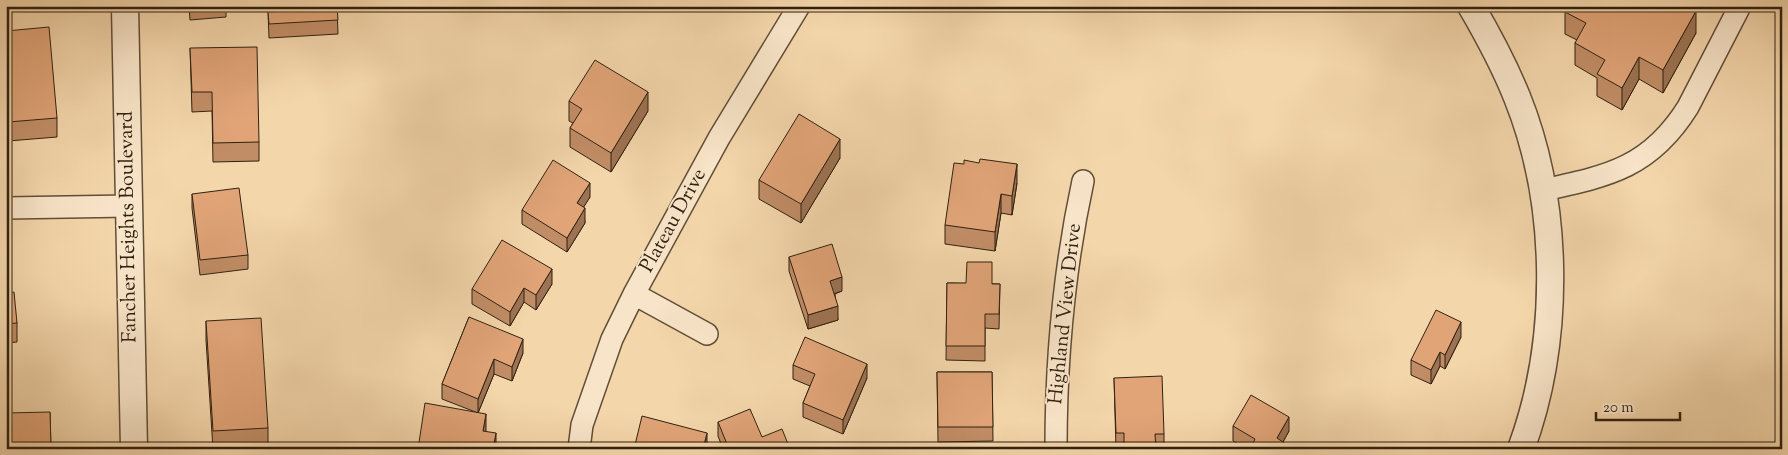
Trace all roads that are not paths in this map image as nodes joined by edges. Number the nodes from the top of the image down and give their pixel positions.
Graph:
1 (125, 6) edge
2 (799, 6) edge
3 (1471, 6) edge
4 (1740, 6) edge
5 (1083, 181) dead end
6 (1543, 190) junction
7 (129, 206) junction
8 (6, 208) edge
9 (634, 294) junction
10 (707, 334) dead end
11 (134, 449) edge
12 (579, 449) edge
13 (1056, 449) edge
14 (1521, 449) edge

1 - 7 street, Fancher Heights Boulevard
2 - 9 street, Plateau Drive
3 - 6 street
4 - 6 street
5 - 13 street, Highland View Drive
6 - 14 street
7 - 8 street
7 - 11 street, Fancher Heights Boulevard
9 - 10 street
9 - 12 street, Plateau Drive

